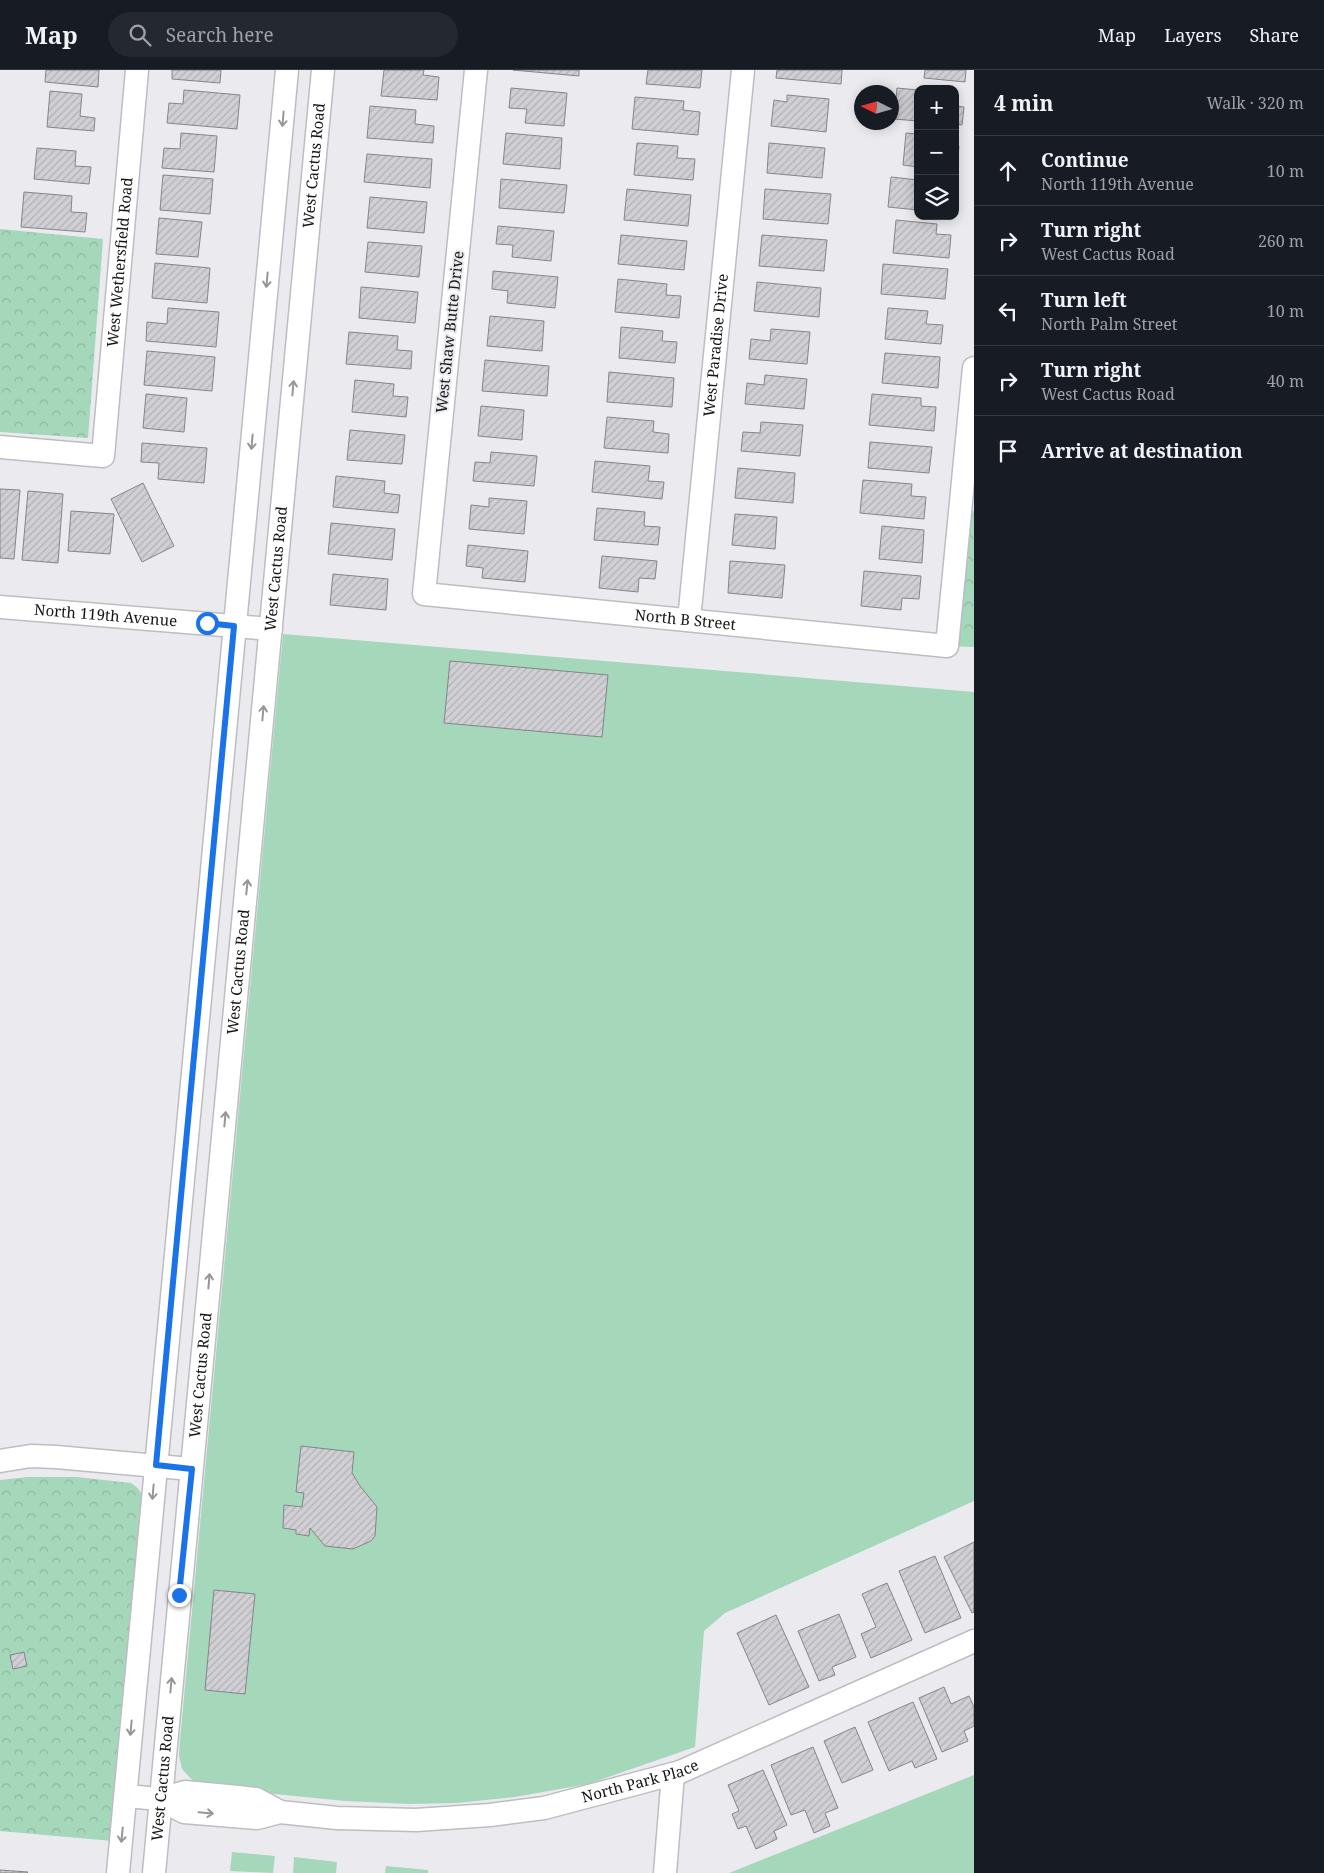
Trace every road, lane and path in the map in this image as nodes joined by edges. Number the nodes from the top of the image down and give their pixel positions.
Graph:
1 (137, 70) edge
2 (287, 70) edge
3 (323, 70) edge
4 (476, 70) edge
5 (743, 70) edge
6 (974, 368) edge
7 (0, 447) edge
8 (424, 594) joint
9 (0, 607) edge
10 (688, 620) junction
11 (234, 626) junction
12 (271, 629) junction
13 (0, 1461) edge
14 (156, 1465) junction
15 (192, 1469) junction
16 (974, 1641) edge
17 (674, 1774) junction
18 (126, 1796) junction
19 (160, 1799) junction
20 (118, 1873) edge
21 (154, 1873) edge
22 (665, 1873) edge

1 - 7 street, West Wethersfield Road
2 -> 11 street
12 -> 3 street, West Cactus Road
4 - 8 street, West Shaw Butte Drive
5 - 10 street, West Paradise Drive
6 - 10 street, North B Street
8 - 10 street, North B Street
9 - 11 street, North 119th Avenue
11 - 12 street, North 119th Avenue
11 - 14 street
15 -> 12 street, West Cactus Road
13 - 14 street
14 - 15 street
14 -> 18 street
19 -> 15 street, West Cactus Road
16 - 17 street, North Park Place
17 - 19 street, North Park Place
17 - 22 street
18 - 19 street, North Park Place
18 -> 20 street
19 - 21 street, West Cactus Road

